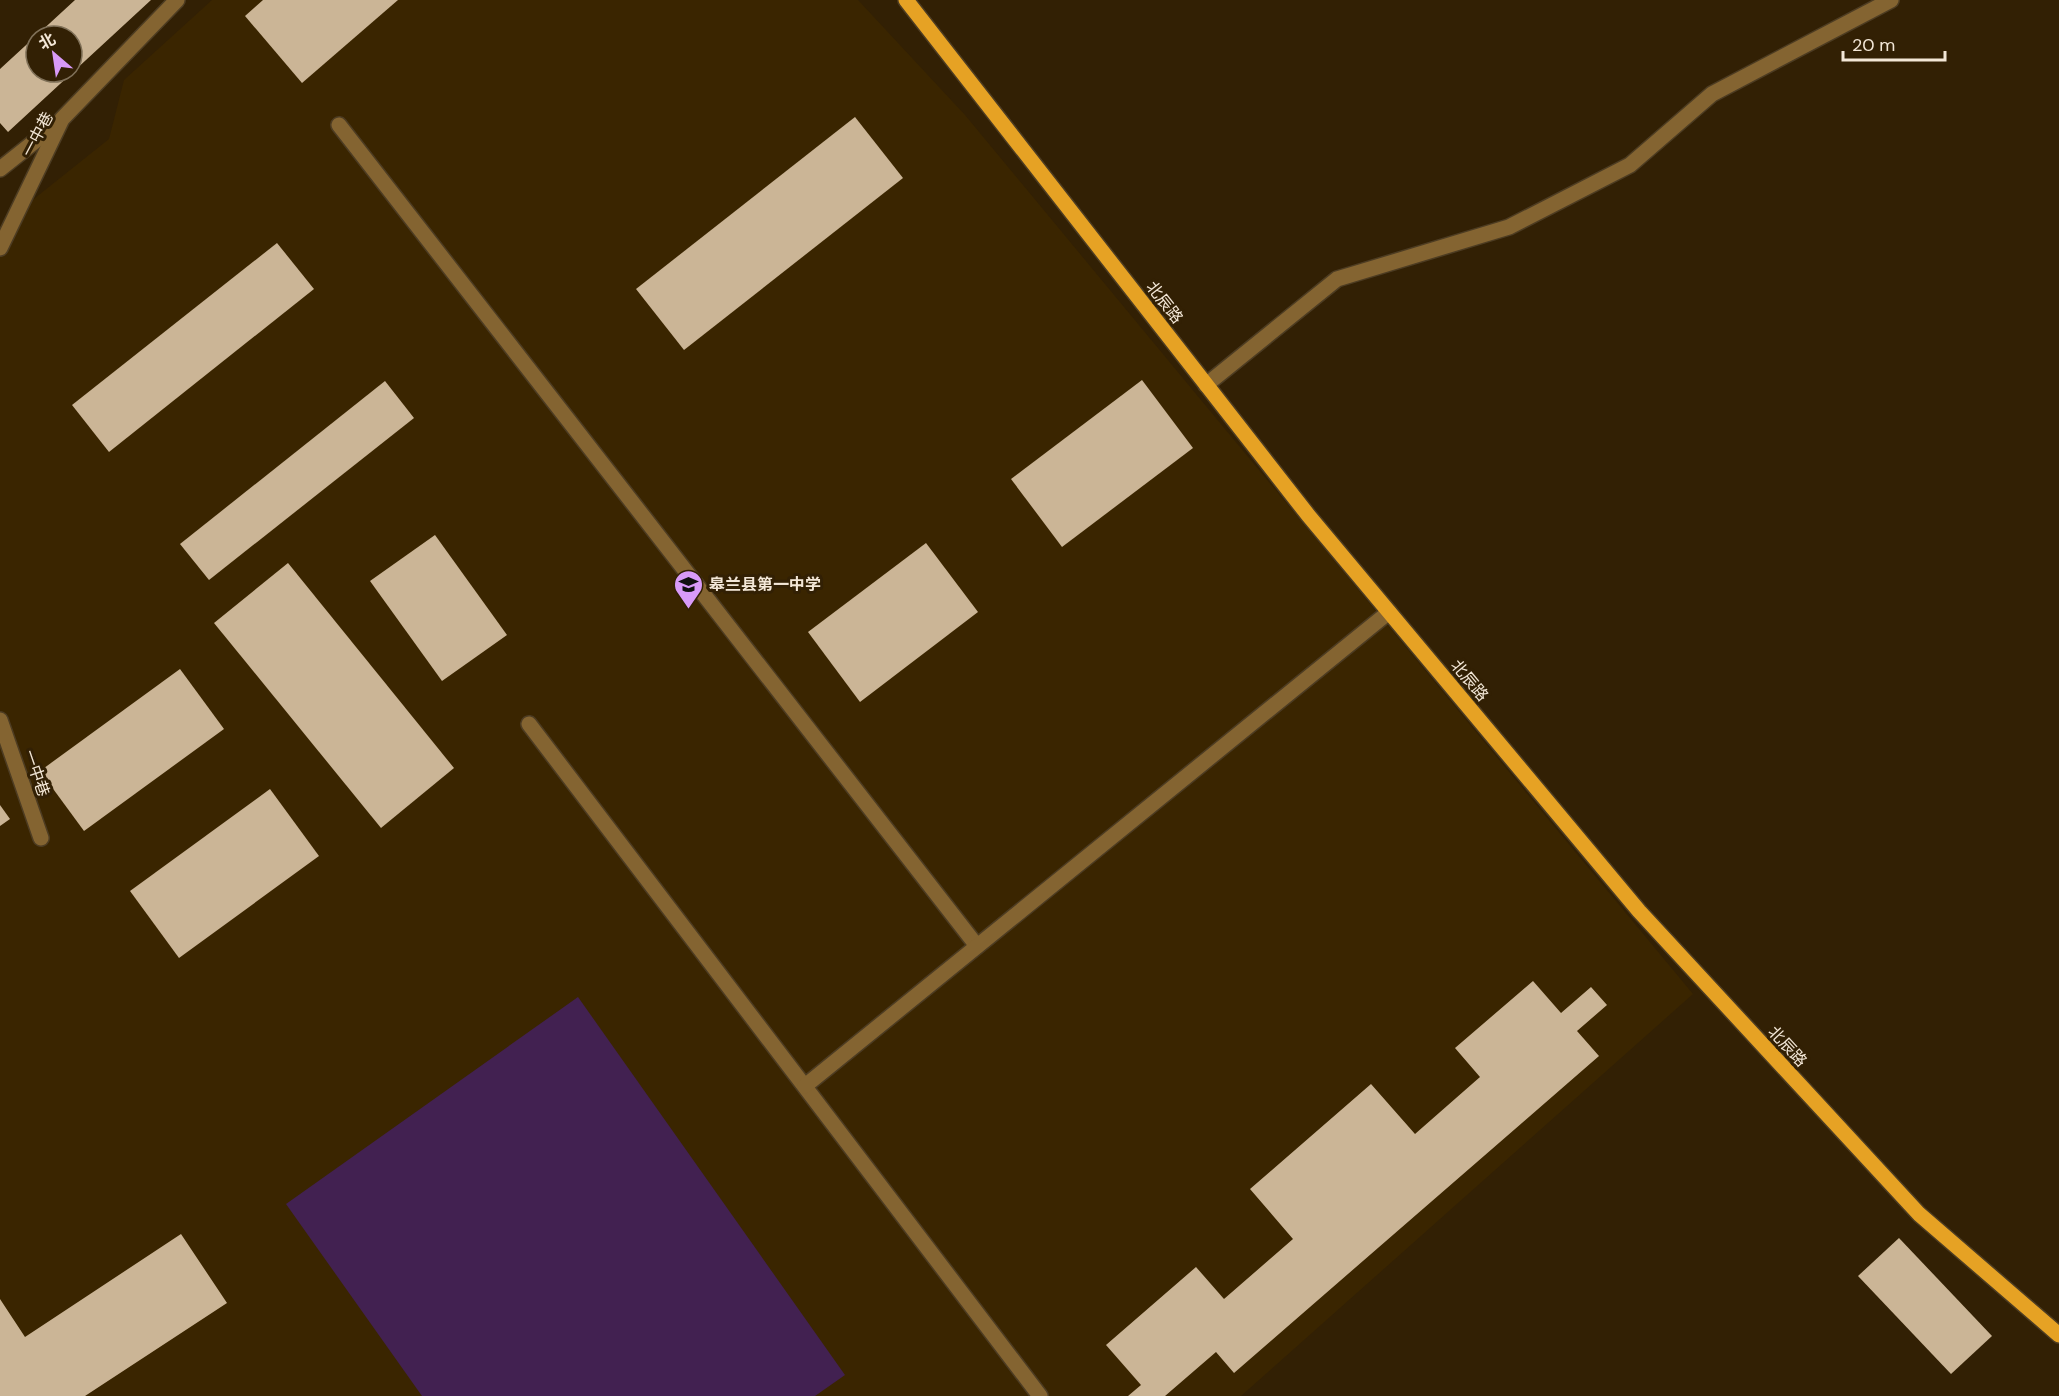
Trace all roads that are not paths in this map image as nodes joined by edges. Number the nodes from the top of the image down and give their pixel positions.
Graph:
1 (177, 0) edge
2 (906, 0) edge
3 (1891, 0) edge
4 (62, 119) junction
5 (339, 125) dead end
6 (0, 169) edge
7 (0, 248) edge
8 (1206, 385) junction
9 (1389, 612) junction
10 (0, 720) edge
11 (529, 724) dead end
12 (41, 838) dead end
13 (977, 946) junction
14 (805, 1086) junction
15 (2059, 1335) edge
16 (1040, 1396) edge

1 - 4 street, 一中巷
2 - 8 main road, 北辰路
3 - 8 street
4 - 6 street
4 - 7 street, 一中巷
5 - 13 street
8 - 9 main road, 北辰路
9 - 13 street
9 - 15 main road, 北辰路
10 - 12 street, 一中巷
11 - 14 street
13 - 14 street
14 - 16 street

